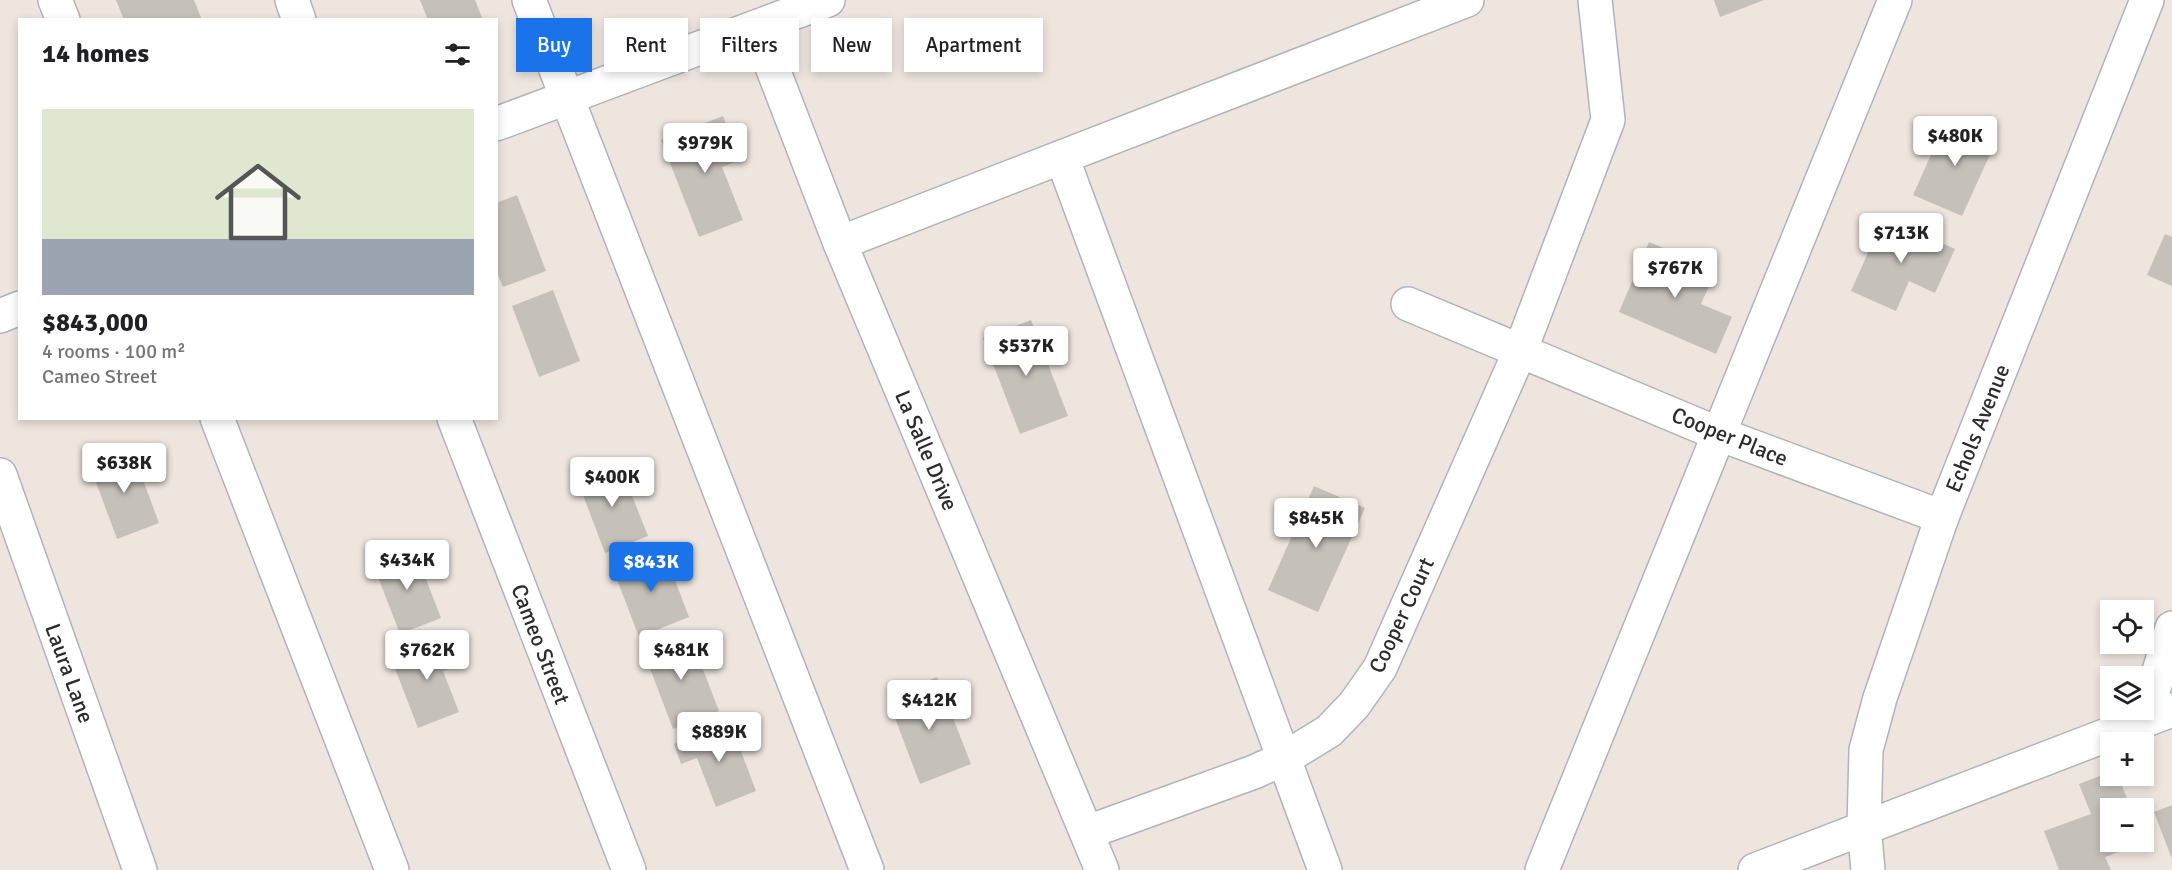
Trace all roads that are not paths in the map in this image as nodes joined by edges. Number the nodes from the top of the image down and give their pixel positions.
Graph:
1 (55, 0) edge
2 (292, 0) edge
3 (529, 0) edge
4 (828, 0) edge
5 (1467, 0) edge
6 (1595, 0) edge
7 (1895, 0) edge
8 (2147, 0) edge
9 (62, 18) edge
10 (298, 18) edge
11 (782, 18) edge
12 (700, 49) edge
13 (774, 72) edge
14 (567, 98) junction
15 (498, 123) edge
16 (1062, 157) junction
17 (840, 243) junction
18 (1408, 304) dead end
19 (18, 309) edge
20 (0, 316) edge
21 (1521, 349) junction
22 (218, 420) edge
23 (455, 420) edge
24 (1719, 434) junction
25 (0, 475) edge
26 (1942, 517) junction
27 (2172, 628) edge
28 (2158, 716) edge
29 (1286, 758) junction
30 (1864, 827) junction
31 (1088, 832) junction
32 (141, 870) edge
33 (392, 870) edge
34 (628, 870) edge
35 (867, 870) edge
36 (1102, 870) edge
37 (1325, 870) edge
38 (1542, 870) edge
39 (1755, 870) edge
40 (1868, 870) edge

1 - 9 street
2 - 10 street
3 - 14 street
4 - 11 street
5 - 16 street
6 - 21 street, Cooper Court
7 - 24 street
8 - 26 street, Echols Avenue
12 - 14 street
13 - 17 street, La Salle Drive
14 - 15 street
14 - 35 street
16 - 17 street
16 - 29 street
17 - 31 street, La Salle Drive
18 - 21 street
19 - 20 street
21 - 24 street, Cooper Place
21 - 29 street, Cooper Court
22 - 33 street
23 - 34 street, Cameo Street
24 - 26 street, Cooper Place
24 - 38 street
25 - 32 street, Laura Lane
26 - 30 street, Echols Avenue
27 - 28 street
28 - 30 street
29 - 31 street, Cooper Court
29 - 37 street
30 - 39 street
30 - 40 street, Echols Avenue
31 - 36 street, La Salle Drive

